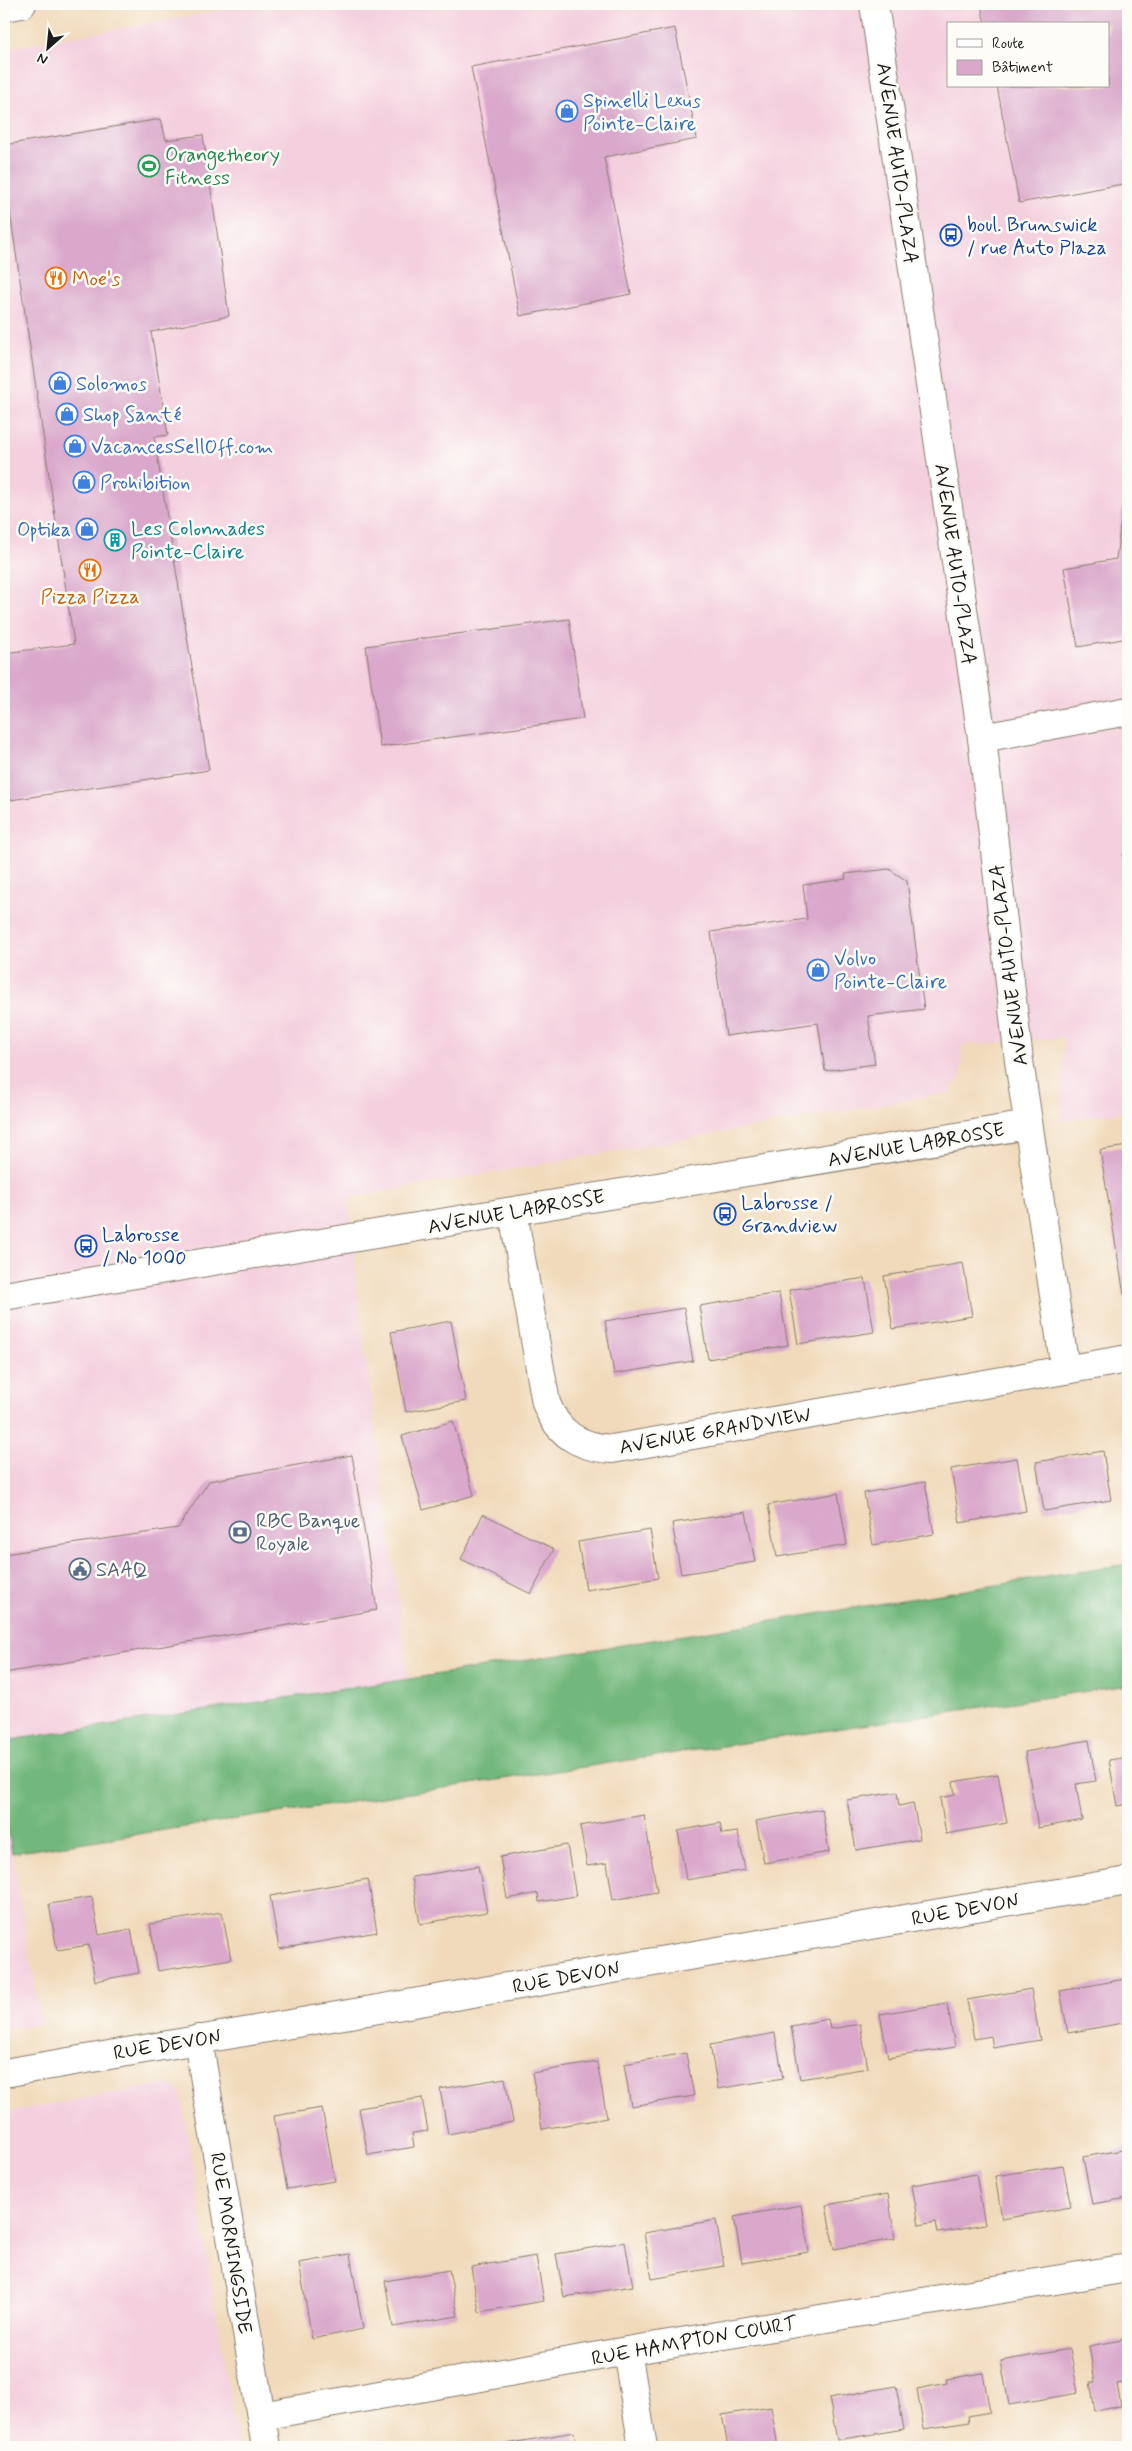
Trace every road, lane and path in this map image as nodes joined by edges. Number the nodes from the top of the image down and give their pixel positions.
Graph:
1 (22, 4) edge
2 (874, 4) edge
3 (4, 7) edge
4 (1128, 711) edge
5 (982, 738) junction
6 (1028, 1125) junction
7 (513, 1212) junction
8 (4, 1296) edge
9 (1128, 1359) edge
10 (1066, 1369) junction
11 (1128, 1881) edge
12 (198, 2039) junction
13 (4, 2073) edge
14 (1128, 2268) edge
15 (627, 2351) junction
16 (261, 2416) junction
17 (266, 2447) edge
18 (643, 2447) edge

1 - 3 street
2 - 5 street, AVENUE AUTO-PLAZA
4 - 5 street
5 - 6 street, AVENUE AUTO-PLAZA
6 - 7 street, AVENUE LABROSSE
6 - 10 street
7 - 8 street, AVENUE LABROSSE
7 - 10 street, AVENUE GRANDVIEW
9 - 10 street, AVENUE GRANDVIEW
11 - 12 street, RUE DEVON
12 - 13 street, RUE DEVON
12 - 16 street, RUE MORNINGSIDE
14 - 15 street, RUE HAMPTON COURT
15 - 16 street, RUE HAMPTON COURT
15 - 18 street
16 - 17 street, RUE MORNINGSIDE

